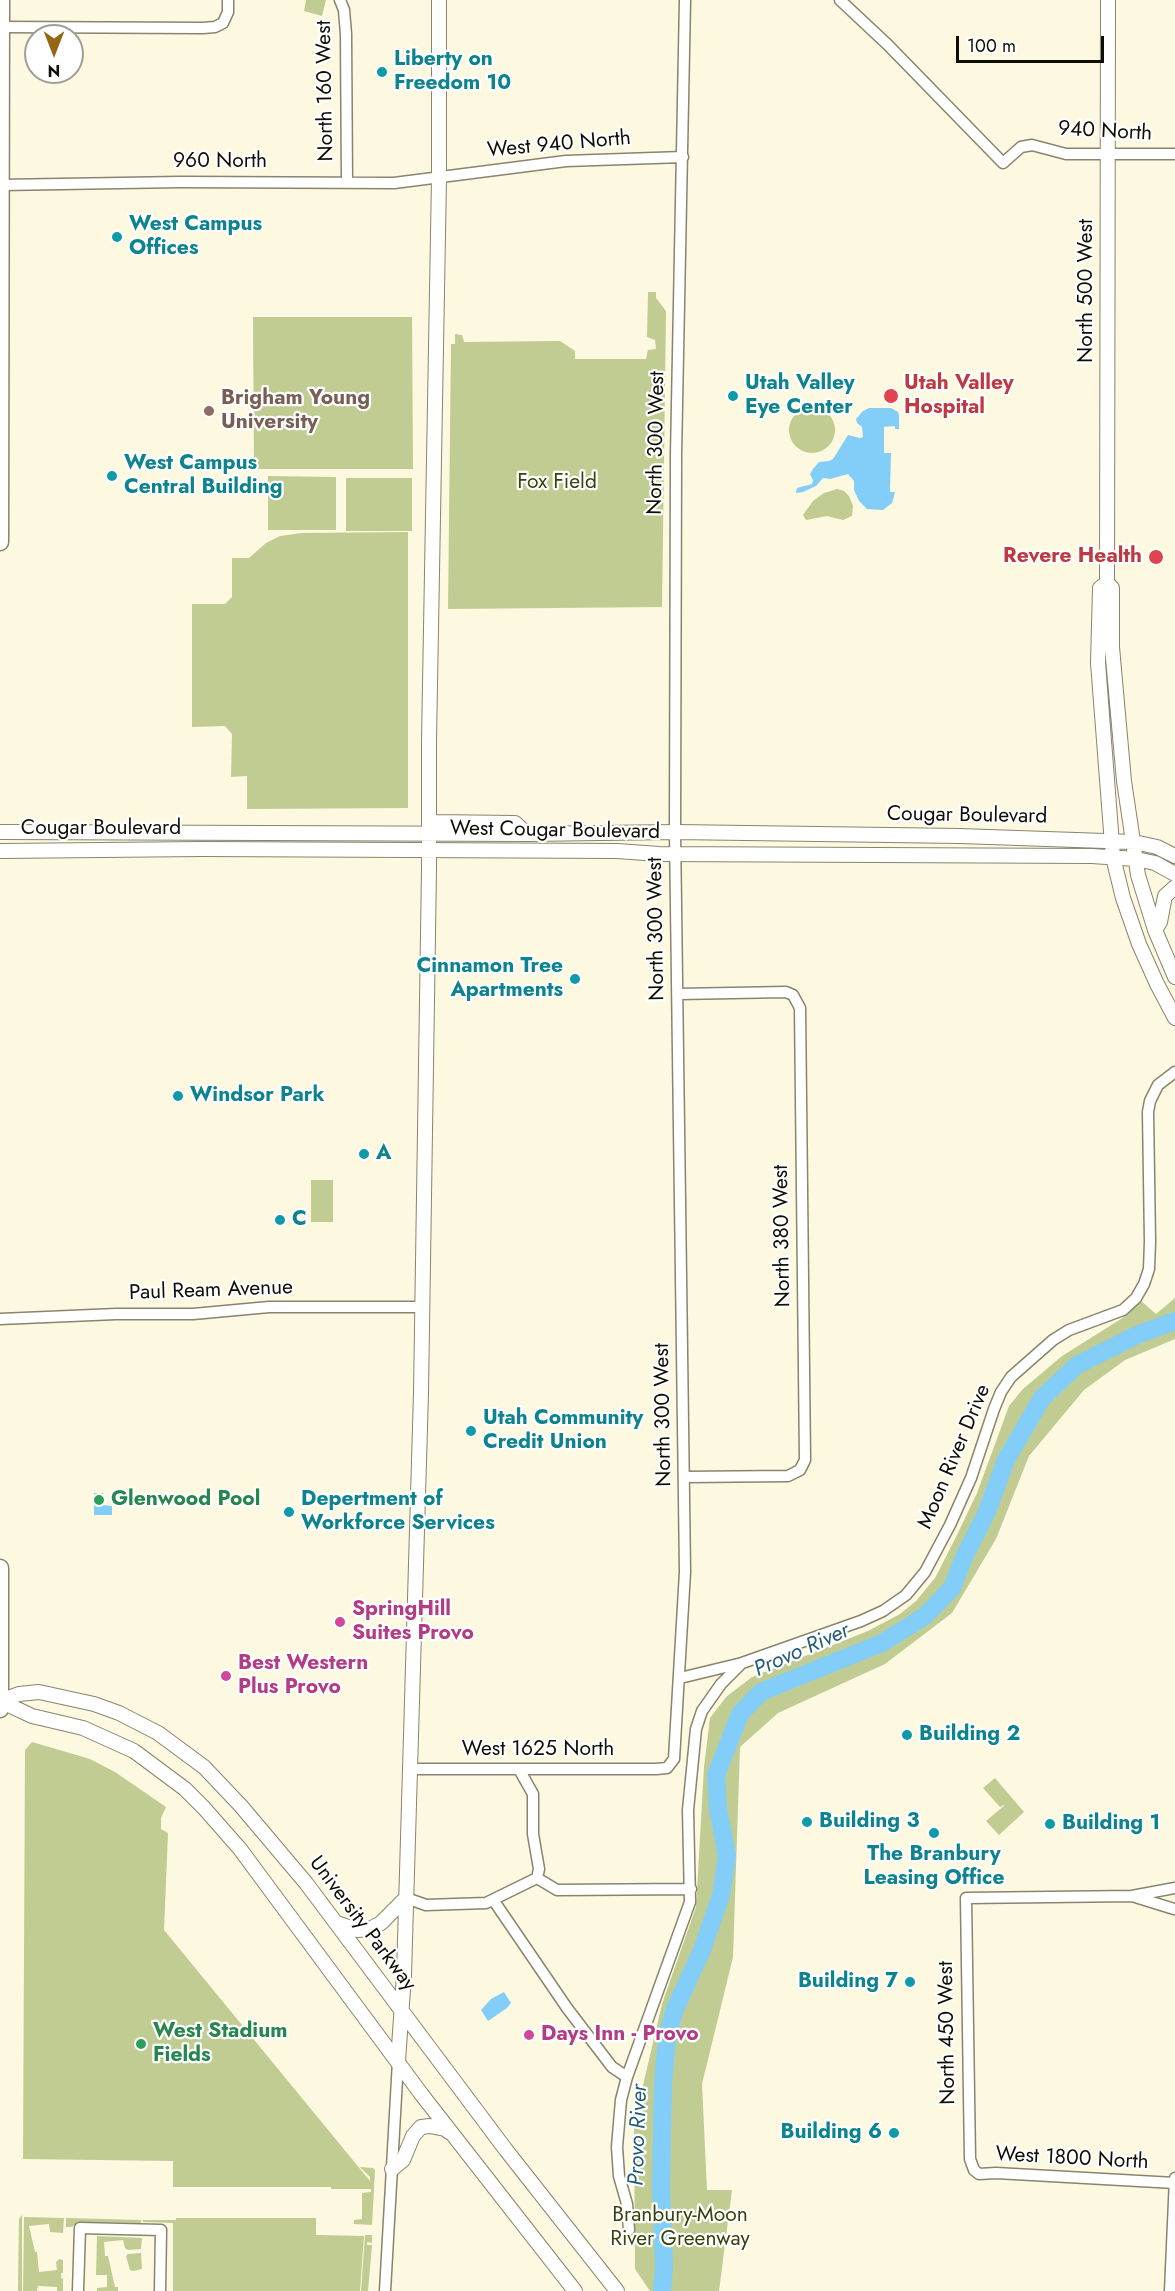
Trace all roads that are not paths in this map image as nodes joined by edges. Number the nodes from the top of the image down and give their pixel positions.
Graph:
1 (1, 0) edge
2 (228, 0) edge
3 (340, 0) edge
4 (439, 0) edge
5 (685, 0) edge
6 (840, 0) edge
7 (1108, 0) edge
8 (1, 27) edge
9 (0, 47) edge
10 (1107, 154) junction
11 (1175, 154) edge
12 (682, 157) junction
13 (439, 178) junction
14 (347, 182) junction
15 (1, 185) edge
16 (0, 542) edge
17 (1107, 583) junction
18 (430, 828) junction
19 (0, 832) edge
20 (675, 832) junction
21 (154, 834) joint
22 (799, 835) joint
23 (1112, 840) junction
24 (1134, 842) junction
25 (202, 849) joint
26 (429, 850) junction
27 (0, 851) edge
28 (675, 854) junction
29 (907, 856) joint
30 (1175, 856) edge
31 (1113, 857) junction
32 (1136, 859) junction
33 (1175, 874) edge
34 (1175, 887) edge
35 (1155, 930) junction
36 (1175, 976) edge
37 (678, 994) junction
38 (1175, 1018) edge
39 (1173, 1075) edge
40 (423, 1307) junction
41 (0, 1319) edge
42 (685, 1477) junction
43 (0, 1568) edge
44 (742, 1663) junction
45 (680, 1678) junction
46 (0, 1701) edge
47 (0, 1709) edge
48 (667, 1768) joint
49 (409, 1769) junction
50 (520, 1771) junction
51 (537, 1878) junction
52 (691, 1889) junction
53 (1175, 1889) edge
54 (1132, 1896) junction
55 (406, 1898) junction
56 (494, 1900) junction
57 (1174, 1910) edge
58 (333, 1919) junction
59 (402, 2011) junction
60 (398, 2061) junction
61 (627, 2077) junction
62 (454, 2136) junction
63 (972, 2167) joint
64 (392, 2169) junction
65 (1175, 2178) edge
66 (1175, 2183) edge
67 (629, 2230) dead end
68 (1173, 2275) edge
69 (78, 2291) edge
70 (160, 2291) edge
71 (385, 2291) edge
72 (575, 2291) edge
73 (616, 2291) edge
74 (1170, 2291) edge

1 - 8 highway
2 - 8 street
3 - 14 street, North 160 West
4 - 13 main road
5 - 12 street, North 300 West
6 - 10 street, 940 North
7 - 10 main road, North 500 West
8 - 9 highway
9 - 15 highway
10 - 11 street, 940 North
10 - 17 main road, North 500 West
12 - 13 street, West 940 North
12 - 20 street, North 300 West
13 - 14 street, 960 North
13 - 18 main road
14 - 15 street, 960 North
15 - 16 highway
17 - 23 main road, North 500 West
17 - 24 main road, North 500 West
18 - 20 main road, West Cougar Boulevard
18 - 21 main road, West Cougar Boulevard
18 - 26 main road
19 - 21 main road, Cougar Boulevard
20 - 22 main road, West Cougar Boulevard
20 - 28 street, North 300 West
22 - 23 main road, Cougar Boulevard
23 - 24 main road, Cougar Boulevard
23 - 31 main road
24 - 30 main road, Cougar Boulevard
24 - 32 main road, North 500 West
25 - 26 main road, West Cougar Boulevard
25 - 27 main road, Cougar Boulevard
26 - 28 main road, West Cougar Boulevard
26 - 40 main road
28 - 29 main road, West Cougar Boulevard
28 - 37 street, North 300 West
29 - 31 main road, Cougar Boulevard
31 - 32 main road, Cougar Boulevard
31 - 38 main road
32 - 33 main road, Cougar Boulevard
32 - 35 main road, North 500 West
34 - 35 main road
35 - 36 main road, North 500 West
37 - 42 street, North 300 West
37 - 42 street, North 380 West
39 - 44 street, Moon River Drive
40 - 41 street, Paul Ream Avenue
40 - 49 main road
42 - 45 street, North 300 West
43 - 46 highway
44 - 45 street
44 - 52 street
45 - 48 street, North 300 West
46 - 47 highway
46 - 58 main road, University Parkway
46 - 60 main road
48 - 50 street, West 1625 North
49 - 50 street, West 1625 North
49 - 55 main road
50 - 51 street
51 - 52 street
51 - 56 street
52 - 61 street
53 - 54 street
53 - 57 street
54 - 57 street
54 - 63 street, North 450 West
55 - 56 street
55 - 58 main road
55 - 59 main road
56 - 61 street
58 - 59 main road, University Parkway
59 - 60 main road
59 - 73 main road, University Parkway
60 - 62 main road
60 - 64 street
61 - 67 street
62 - 64 main road
62 - 72 main road
63 - 66 street, West 1800 North
64 - 71 street
65 - 66 street
66 - 68 street
68 - 74 street
69 - 70 street

